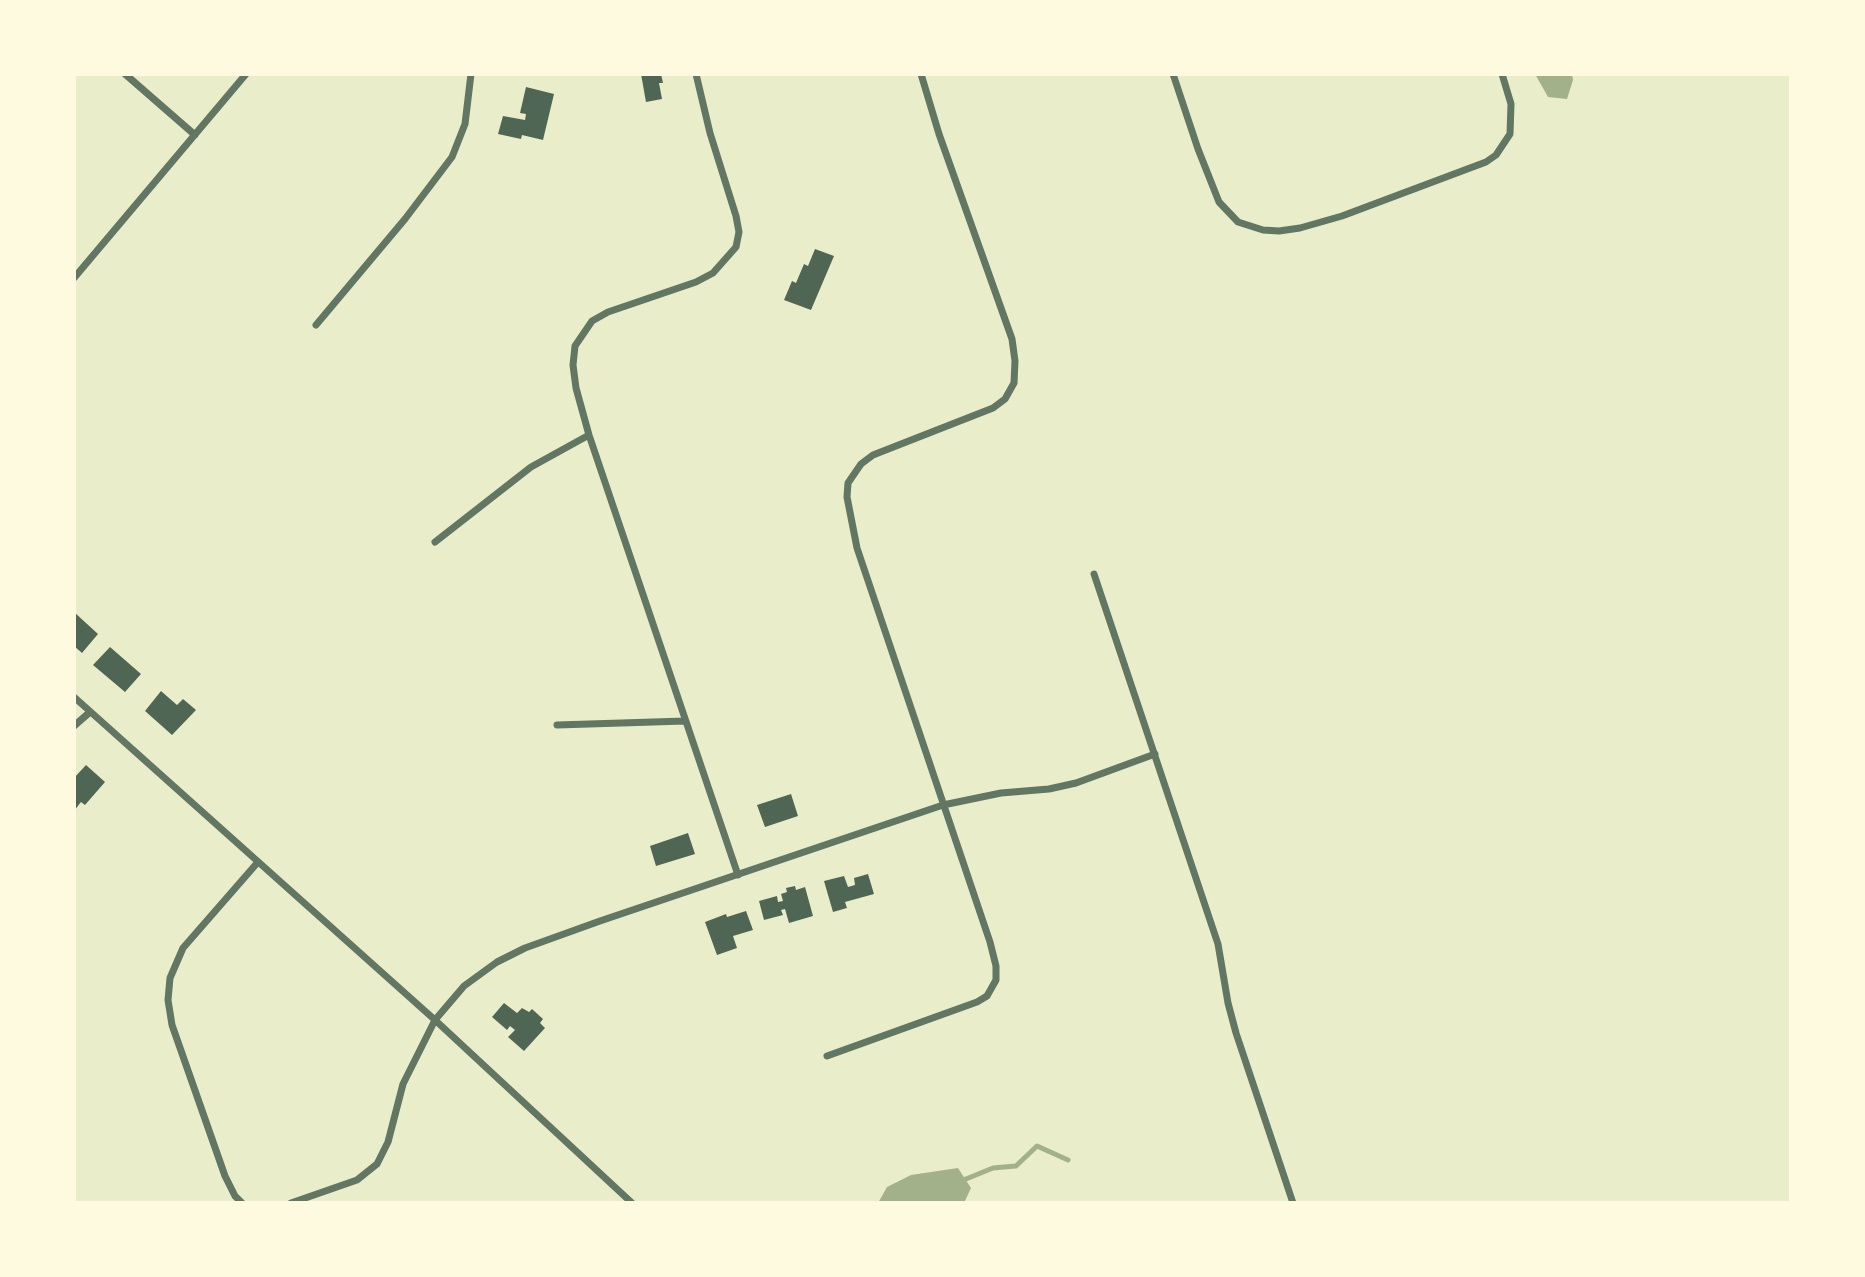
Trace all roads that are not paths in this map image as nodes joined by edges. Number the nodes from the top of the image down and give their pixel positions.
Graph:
1 (125, 74) edge
2 (246, 74) edge
3 (471, 74) edge
4 (696, 74) edge
5 (921, 74) edge
6 (1173, 74) edge
7 (1502, 74) edge
8 (195, 135) junction
9 (74, 278) edge
10 (316, 325) dead end
11 (589, 435) junction
12 (435, 542) dead end
13 (1094, 574) dead end
14 (74, 697) edge
15 (90, 712) junction
16 (685, 721) junction
17 (557, 725) dead end
18 (74, 726) edge
19 (1155, 754) junction
20 (943, 805) junction
21 (258, 862) junction
22 (738, 875) junction
23 (435, 1020) junction
24 (827, 1056) dead end
25 (242, 1203) edge
26 (291, 1203) edge
27 (632, 1203) edge
28 (1293, 1203) edge

1 - 8 street
2 - 8 street
3 - 10 street
4 - 11 street
5 - 20 street
6 - 7 street
8 - 9 street
11 - 12 street
11 - 16 street
13 - 19 street
14 - 15 street
15 - 18 street
15 - 21 street
16 - 17 street
16 - 22 street
19 - 20 street
19 - 28 street
20 - 22 street
20 - 24 street
21 - 23 street
21 - 25 street
22 - 23 street
23 - 26 street
23 - 27 street

